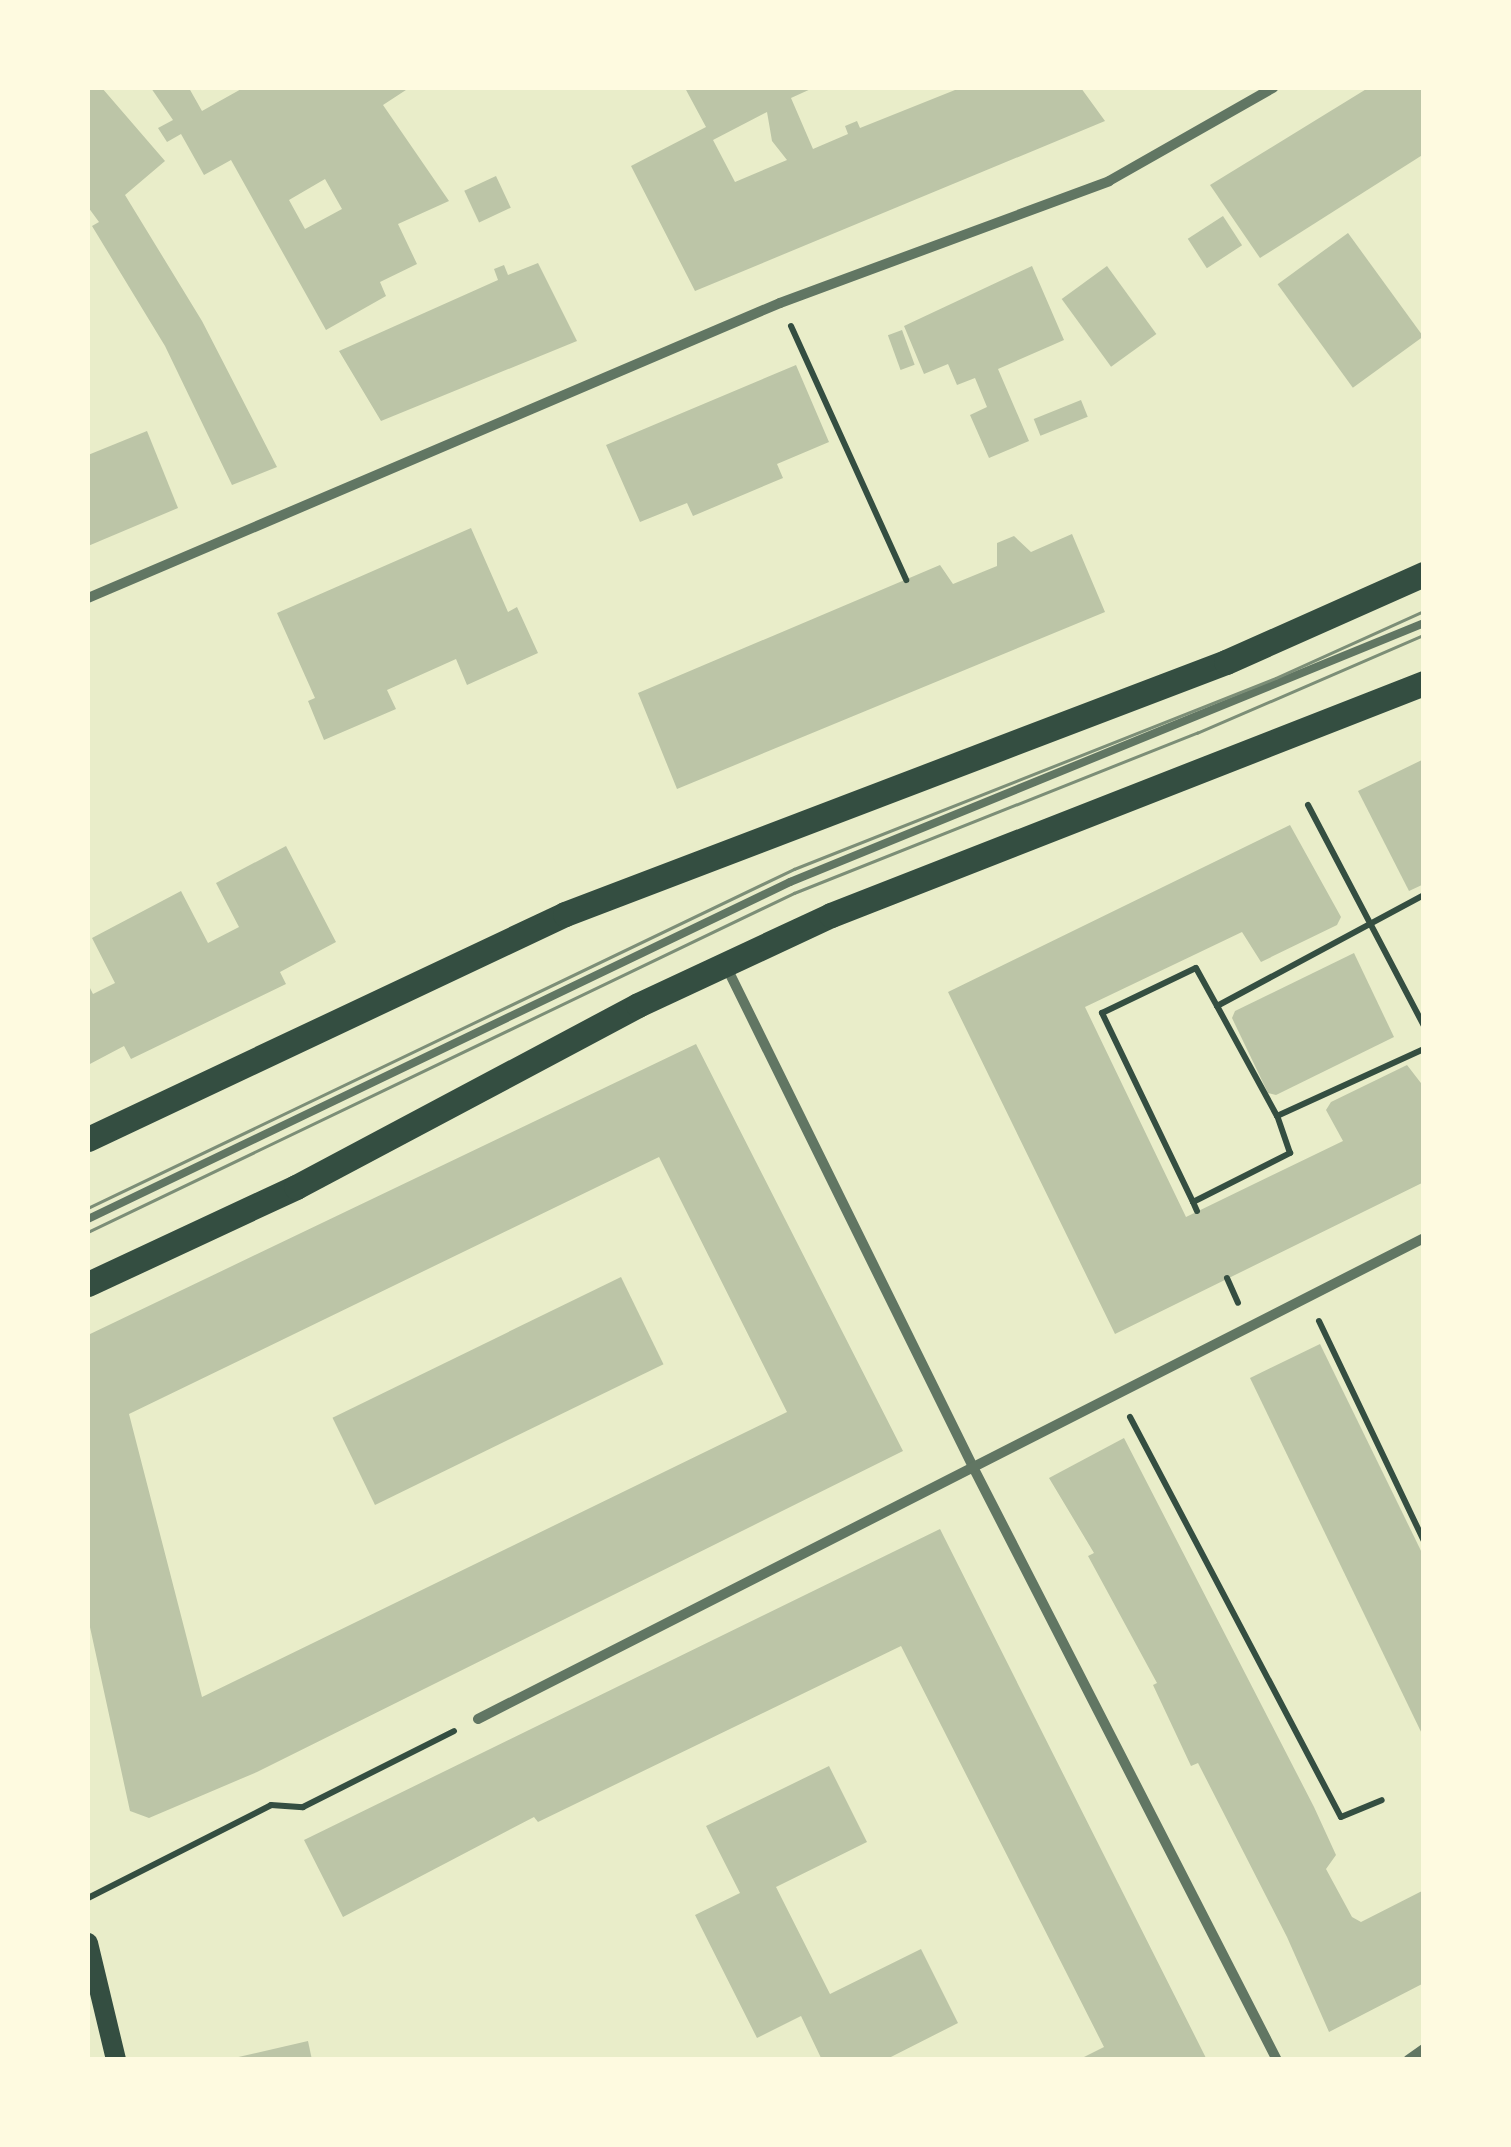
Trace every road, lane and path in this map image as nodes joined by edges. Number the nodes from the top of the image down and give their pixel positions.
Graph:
1 (1273, 88) edge
2 (780, 303) junction
3 (1424, 574) edge
4 (906, 580) dead end
5 (88, 598) edge
6 (1424, 623) edge
7 (1424, 683) edge
8 (1308, 805) dead end
9 (1424, 895) edge
10 (1370, 923) junction
11 (725, 964) junction
12 (1218, 1006) junction
13 (1424, 1026) edge
14 (1424, 1048) edge
15 (1277, 1116) junction
16 (88, 1139) edge
17 (1194, 1202) junction
18 (1197, 1212) dead end
19 (88, 1219) edge
20 (1424, 1238) edge
21 (88, 1284) edge
22 (1308, 1297) junction
23 (1118, 1394) junction
24 (973, 1467) junction
25 (1424, 1541) edge
26 (478, 1719) joint
27 (1382, 1800) dead end
28 (88, 1898) edge
29 (88, 1943) edge
30 (1424, 2049) edge
31 (116, 2060) edge
32 (1276, 2060) edge
33 (1408, 2060) edge

1 - 2 street
2 - 4 path
2 - 5 street
3 - 16 main road
6 - 19 lane
7 - 11 main road
8 - 10 path
9 - 10 path
10 - 12 path
10 - 13 path
11 - 21 main road
11 - 24 street
12 - 15 path
12 - 17 path
14 - 15 path
15 - 17 path
17 - 18 path
20 - 22 street
22 - 23 street
22 - 25 path
23 - 24 street
23 - 27 path
24 - 26 street
24 - 32 street
26 - 28 path
29 - 31 main road
30 - 33 street

